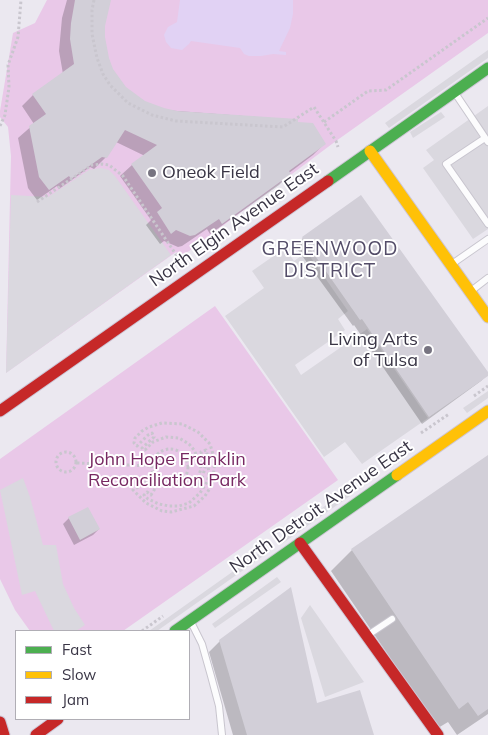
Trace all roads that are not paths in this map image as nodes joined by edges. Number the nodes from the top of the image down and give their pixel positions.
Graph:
1 (488, 68) edge
2 (454, 92) junction
3 (487, 140) edge
4 (370, 151) junction
5 (488, 224) edge
6 (488, 239) edge
7 (451, 265) junction
8 (488, 278) edge
9 (470, 291) junction
10 (488, 317) edge
11 (488, 410) edge
12 (0, 411) edge
13 (300, 543) junction
14 (392, 618) dead end
15 (190, 621) junction
16 (176, 630) edge
17 (367, 636) junction
18 (57, 720) edge
19 (0, 722) edge
20 (4, 735) edge
21 (36, 735) edge
22 (222, 735) edge
23 (438, 735) edge

1 - 2 main road, North Elgin Avenue East
2 - 3 lane
2 - 4 main road, North Elgin Avenue East
3 - 5 lane
4 - 7 main road
4 - 12 main road, North Elgin Avenue East
6 - 7 lane
7 - 9 main road
8 - 9 lane
9 - 10 main road
11 - 13 main road, North Detroit Avenue East
13 - 15 main road, North Detroit Avenue East
13 - 17 main road
14 - 17 lane
15 - 16 main road, North Detroit Avenue East
15 - 22 lane
17 - 23 main road
18 - 21 main road
19 - 20 main road

